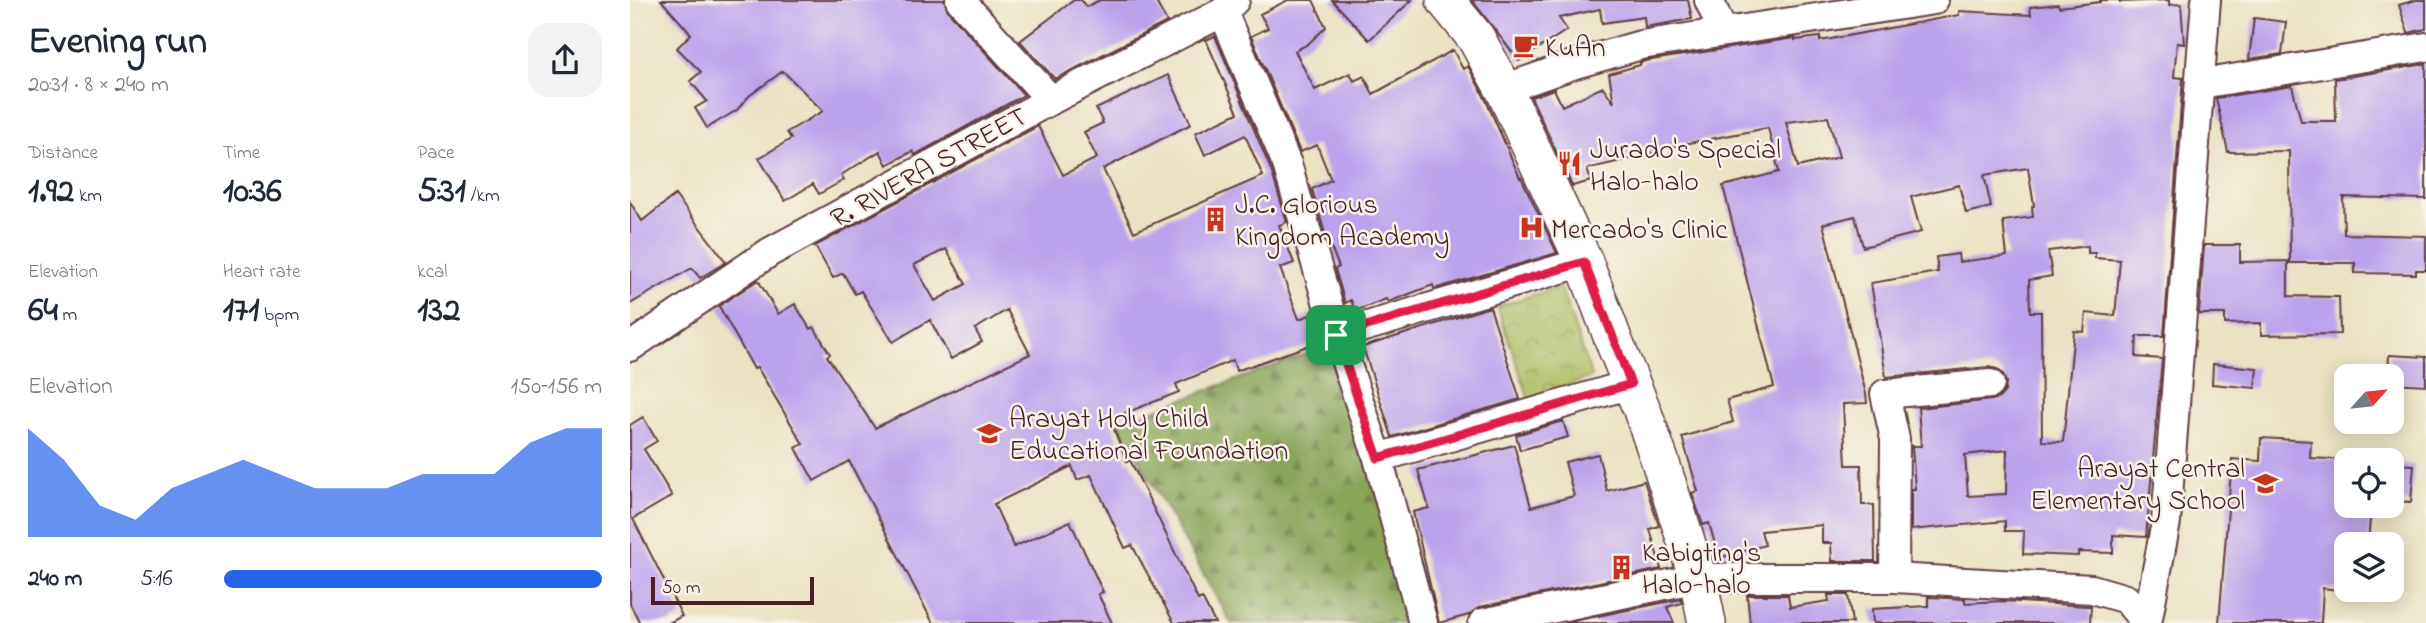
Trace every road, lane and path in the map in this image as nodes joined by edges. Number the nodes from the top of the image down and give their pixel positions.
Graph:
1 (960, 0) edge
2 (1445, 0) edge
3 (1709, 0) edge
4 (1934, 0) edge
5 (2206, 0) edge
6 (1229, 6) edge
7 (1723, 32) junction
8 (2426, 47) edge
9 (2201, 85) junction
10 (1504, 89) junction
11 (1051, 100) junction
12 (1584, 262) junction
13 (635, 333) edge
14 (1336, 335) junction
15 (1631, 384) junction
16 (1990, 384) dead end
17 (1378, 458) junction
18 (1698, 578) junction
19 (1894, 578) junction
20 (1423, 623) edge
21 (1483, 623) edge
22 (1707, 623) edge
23 (2147, 623) edge

1 - 11 street
2 - 10 main road
3 - 7 street
4 - 7 street
5 - 9 street
6 - 11 street, R. RIVERA STREET
6 - 14 street
7 - 10 street
8 - 9 street
9 - 23 street
10 - 12 main road
11 - 13 street, R. RIVERA STREET
12 - 14 street
12 - 15 main road
14 - 17 street
15 - 17 street
15 - 18 main road
16 - 19 street
17 - 20 street
18 - 19 street
18 - 21 street
18 - 22 main road
19 - 23 street

